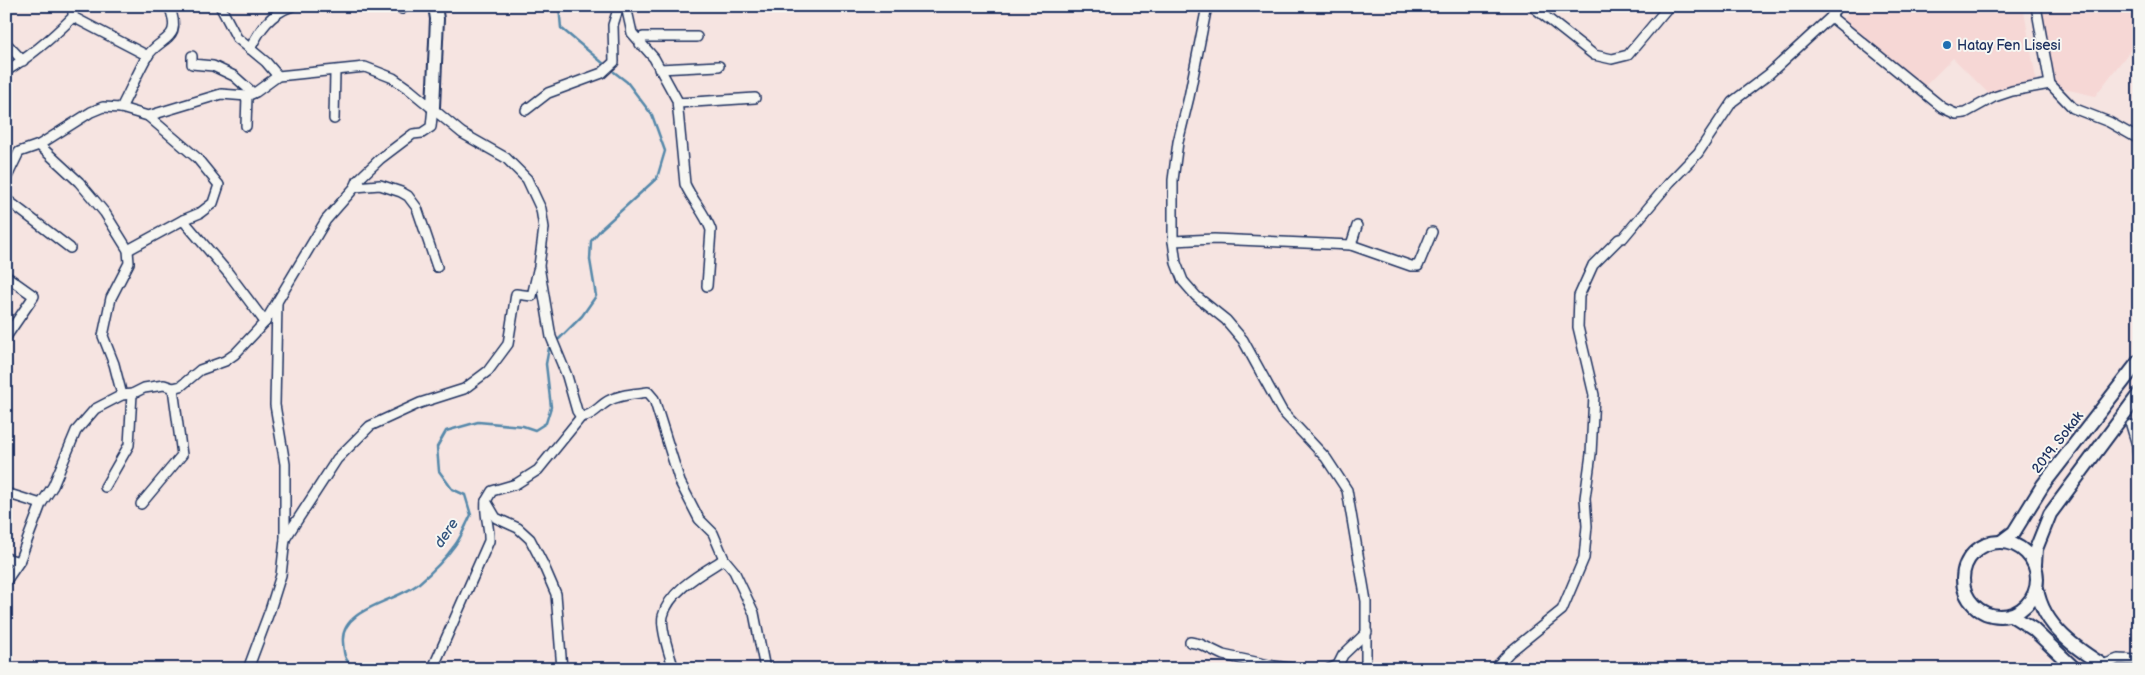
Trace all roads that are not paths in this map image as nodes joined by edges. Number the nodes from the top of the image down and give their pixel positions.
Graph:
1 (74, 6) edge
2 (170, 6) edge
3 (220, 6) edge
4 (292, 6) edge
5 (435, 6) edge
6 (620, 6) edge
7 (626, 6) edge
8 (1207, 6) edge
9 (1532, 6) edge
10 (1669, 6) edge
11 (1837, 6) edge
12 (2036, 6) edge
13 (73, 17) junction
14 (1831, 17) junction
15 (697, 37) dead end
16 (6, 43) edge
17 (640, 44) junction
18 (250, 49) junction
19 (148, 56) junction
20 (192, 56) dead end
21 (23, 60) junction
22 (718, 66) dead end
23 (660, 69) junction
24 (6, 71) edge
25 (335, 72) junction
26 (278, 76) junction
27 (2050, 84) junction
28 (250, 94) junction
29 (755, 98) dead end
30 (678, 103) junction
31 (121, 108) junction
32 (433, 108) junction
33 (526, 110) dead end
34 (148, 116) junction
35 (334, 119) dead end
36 (246, 126) dead end
37 (2139, 139) edge
38 (39, 145) junction
39 (6, 179) edge
40 (355, 187) junction
41 (6, 199) edge
42 (183, 220) junction
43 (1357, 226) dead end
44 (1432, 232) dead end
45 (1173, 241) junction
46 (1351, 245) junction
47 (70, 248) dead end
48 (128, 250) junction
49 (539, 266) junction
50 (437, 267) dead end
51 (6, 276) edge
52 (707, 286) dead end
53 (277, 303) junction
54 (265, 322) junction
55 (6, 337) edge
56 (2139, 360) edge
57 (173, 388) junction
58 (132, 394) junction
59 (2139, 394) edge
60 (122, 395) junction
61 (581, 417) junction
62 (2131, 425) dead end
63 (2139, 467) edge
64 (105, 488) dead end
65 (6, 493) edge
66 (486, 501) junction
67 (41, 504) junction
68 (141, 504) dead end
69 (285, 540) junction
70 (2002, 541) junction
71 (6, 558) edge
72 (724, 559) junction
73 (19, 562) junction
74 (2035, 564) junction
75 (6, 581) edge
76 (2037, 589) junction
77 (2010, 615) junction
78 (1367, 632) junction
79 (1190, 642) dead end
80 (2139, 660) edge
81 (2106, 667) edge
82 (433, 668) edge
83 (248, 669) edge
84 (562, 669) edge
85 (674, 669) edge
86 (765, 669) edge
87 (1299, 669) edge
88 (1329, 669) edge
89 (1366, 669) edge
90 (1494, 669) edge
91 (2075, 669) edge

1 - 13 street
2 - 19 street
3 - 18 street
4 - 18 street
5 - 32 street
6 - 33 street
7 - 17 street
8 - 45 street
9 - 10 street
11 - 14 street
12 - 27 street
13 - 19 street
13 - 21 street
14 - 27 street
14 - 90 street
15 - 17 street
16 - 21 street
17 - 23 street
18 - 26 street
19 - 31 street
20 - 28 street
21 - 24 street
22 - 23 street
23 - 30 street
25 - 26 street
25 - 32 street
25 - 35 street
26 - 28 street
27 - 37 street
28 - 34 street
28 - 36 street
29 - 30 street
30 - 52 street
31 - 34 street
31 - 38 street
32 - 40 street
32 - 49 street
34 - 42 street
38 - 39 street
38 - 48 street
40 - 50 street
40 - 53 street
41 - 47 street
42 - 48 street
42 - 54 street
43 - 46 street
44 - 46 street
45 - 46 street
45 - 78 street
48 - 60 street
49 - 61 street
49 - 69 street
51 - 55 street
53 - 54 street
53 - 69 street
54 - 57 street
56 - 70 street, 2019. Sokak
57 - 58 street
57 - 68 street
58 - 60 street
58 - 64 street
59 - 74 street
60 - 67 street
61 - 66 street
61 - 72 street
62 - 63 street
65 - 67 street
66 - 82 street
66 - 84 street
67 - 73 street
69 - 83 street
70 - 74 street
70 - 77 street, 2019. Sokak
71 - 73 street
72 - 85 street
72 - 86 street
73 - 75 street
74 - 76 street
76 - 77 street
76 - 81 street
77 - 91 street
78 - 88 street
78 - 89 street
79 - 87 street
80 - 81 street

